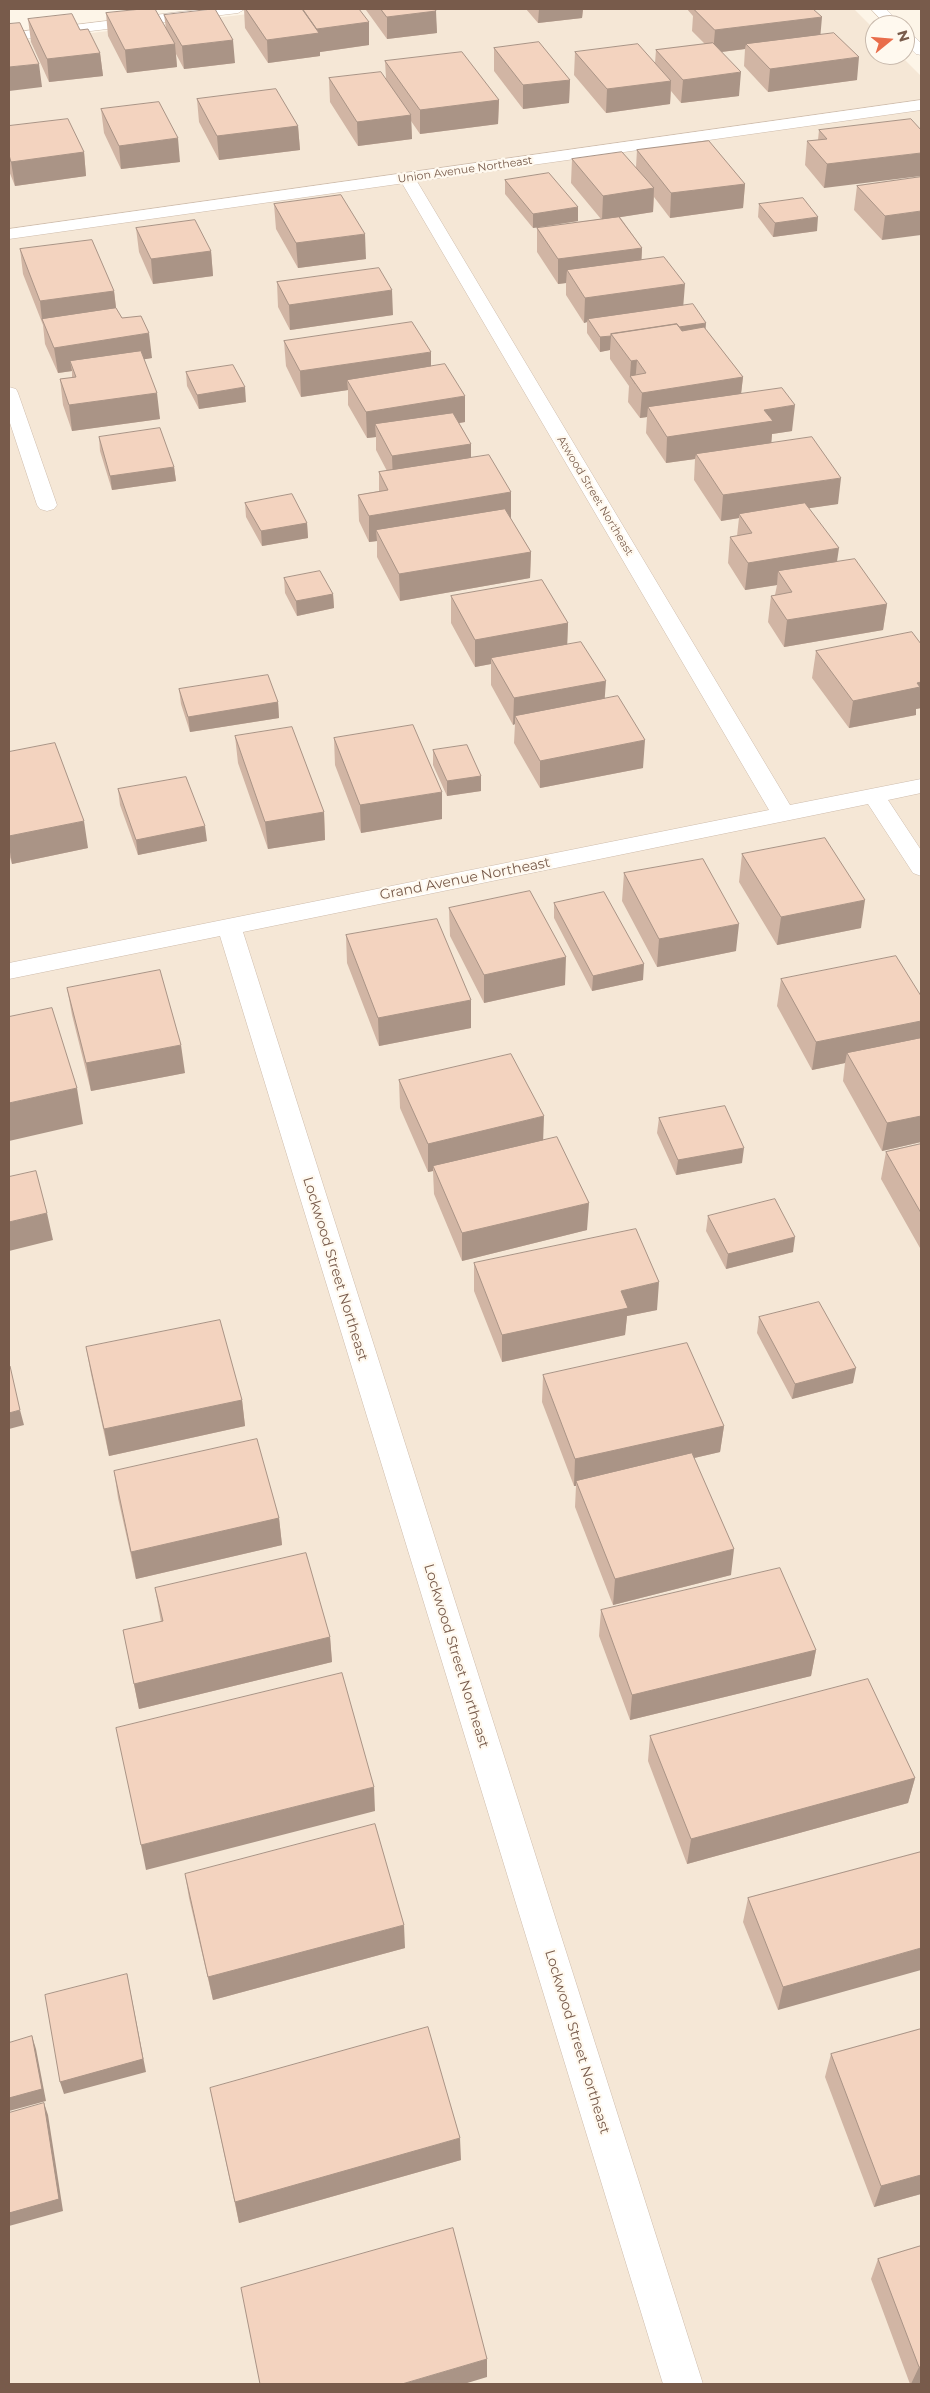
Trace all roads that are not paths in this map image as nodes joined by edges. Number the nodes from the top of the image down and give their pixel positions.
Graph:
1 (238, 9) edge
2 (9, 36) edge
3 (921, 105) edge
4 (407, 178) junction
5 (9, 234) edge
6 (9, 393) edge
7 (46, 505) dead end
8 (921, 786) edge
9 (874, 796) junction
10 (784, 815) junction
11 (921, 868) edge
12 (229, 927) junction
13 (9, 971) edge
14 (683, 2384) edge

1 - 2 street
3 - 4 street, Union Avenue Northeast
4 - 5 street, Union Avenue Northeast
4 - 10 street, Atwood Street Northeast
6 - 7 street
8 - 9 street, Grand Avenue Northeast
9 - 10 street, Grand Avenue Northeast
9 - 11 street
10 - 12 street, Grand Avenue Northeast
12 - 13 street, Grand Avenue Northeast
12 - 14 street, Lockwood Street Northeast

